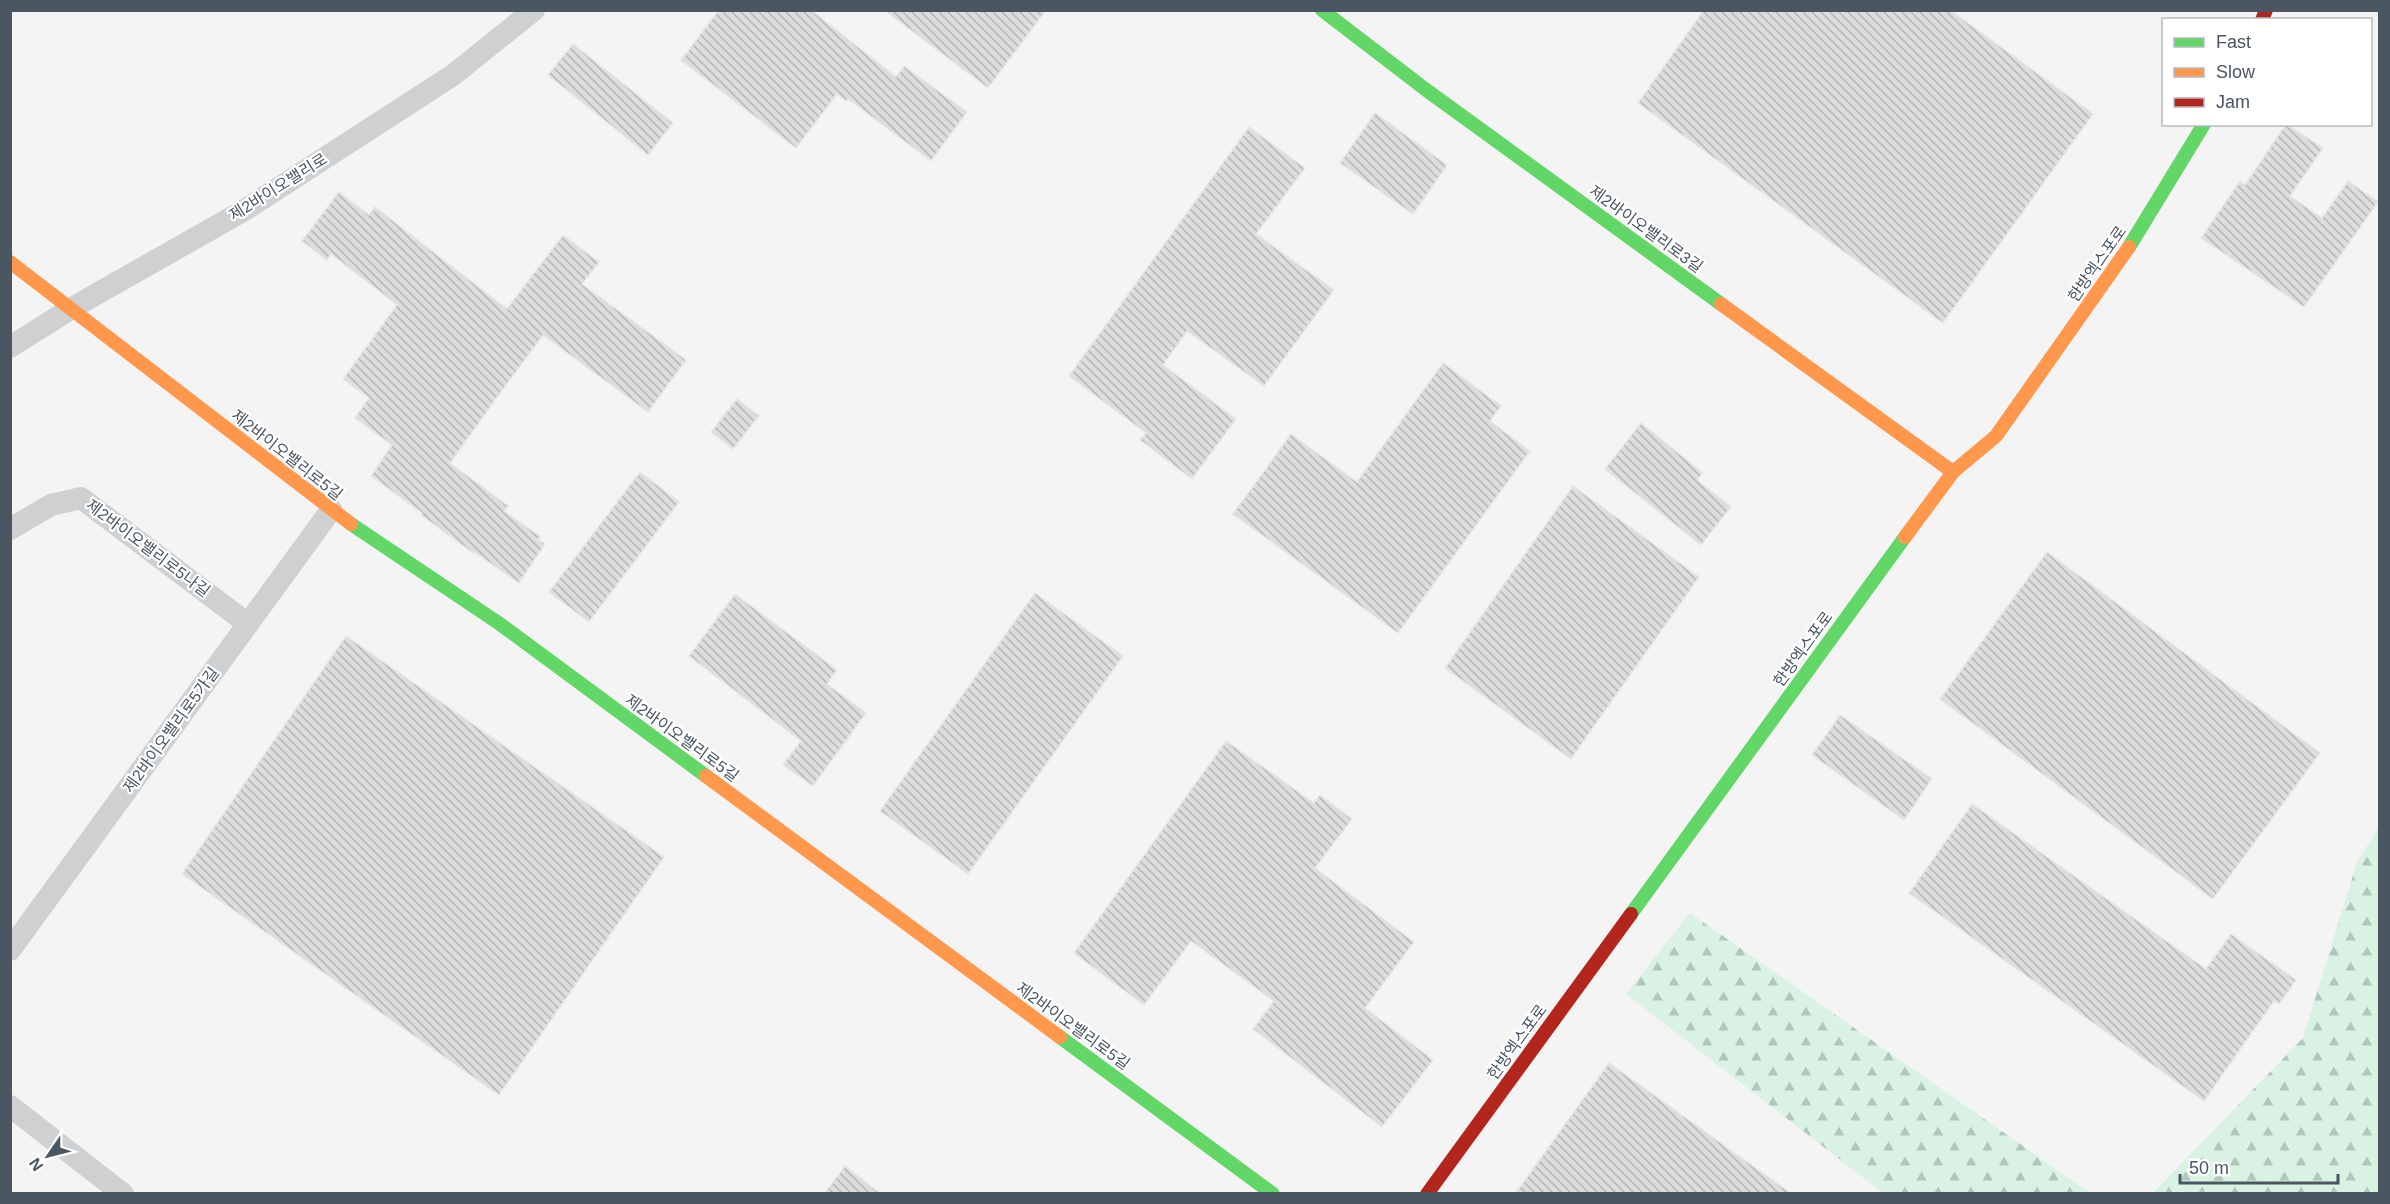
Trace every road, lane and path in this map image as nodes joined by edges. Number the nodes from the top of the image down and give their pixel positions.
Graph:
1 (534, 10) edge
2 (1322, 10) edge
3 (2203, 126) edge
4 (10, 262) edge
5 (72, 308) junction
6 (10, 346) edge
7 (1953, 472) junction
8 (331, 510) junction
9 (10, 529) edge
10 (248, 624) junction
11 (10, 950) edge
12 (10, 1106) edge
13 (123, 1194) edge
14 (1273, 1194) edge
15 (1427, 1194) edge

1 - 5 street, 제2바이오밸리로
2 - 7 street, 제2바이오밸리로3길
3 - 7 street, 한방엑스포로
4 - 5 street, 제2바이오밸리로5길
5 - 6 street, 제2바이오밸리로
5 - 8 street, 제2바이오밸리로5길
7 - 15 street, 한방엑스포로
8 - 10 street, 제2바이오밸리로5가길
8 - 14 street, 제2바이오밸리로5길
9 - 10 street, 제2바이오밸리로5나길
10 - 11 street, 제2바이오밸리로5가길
12 - 13 street

